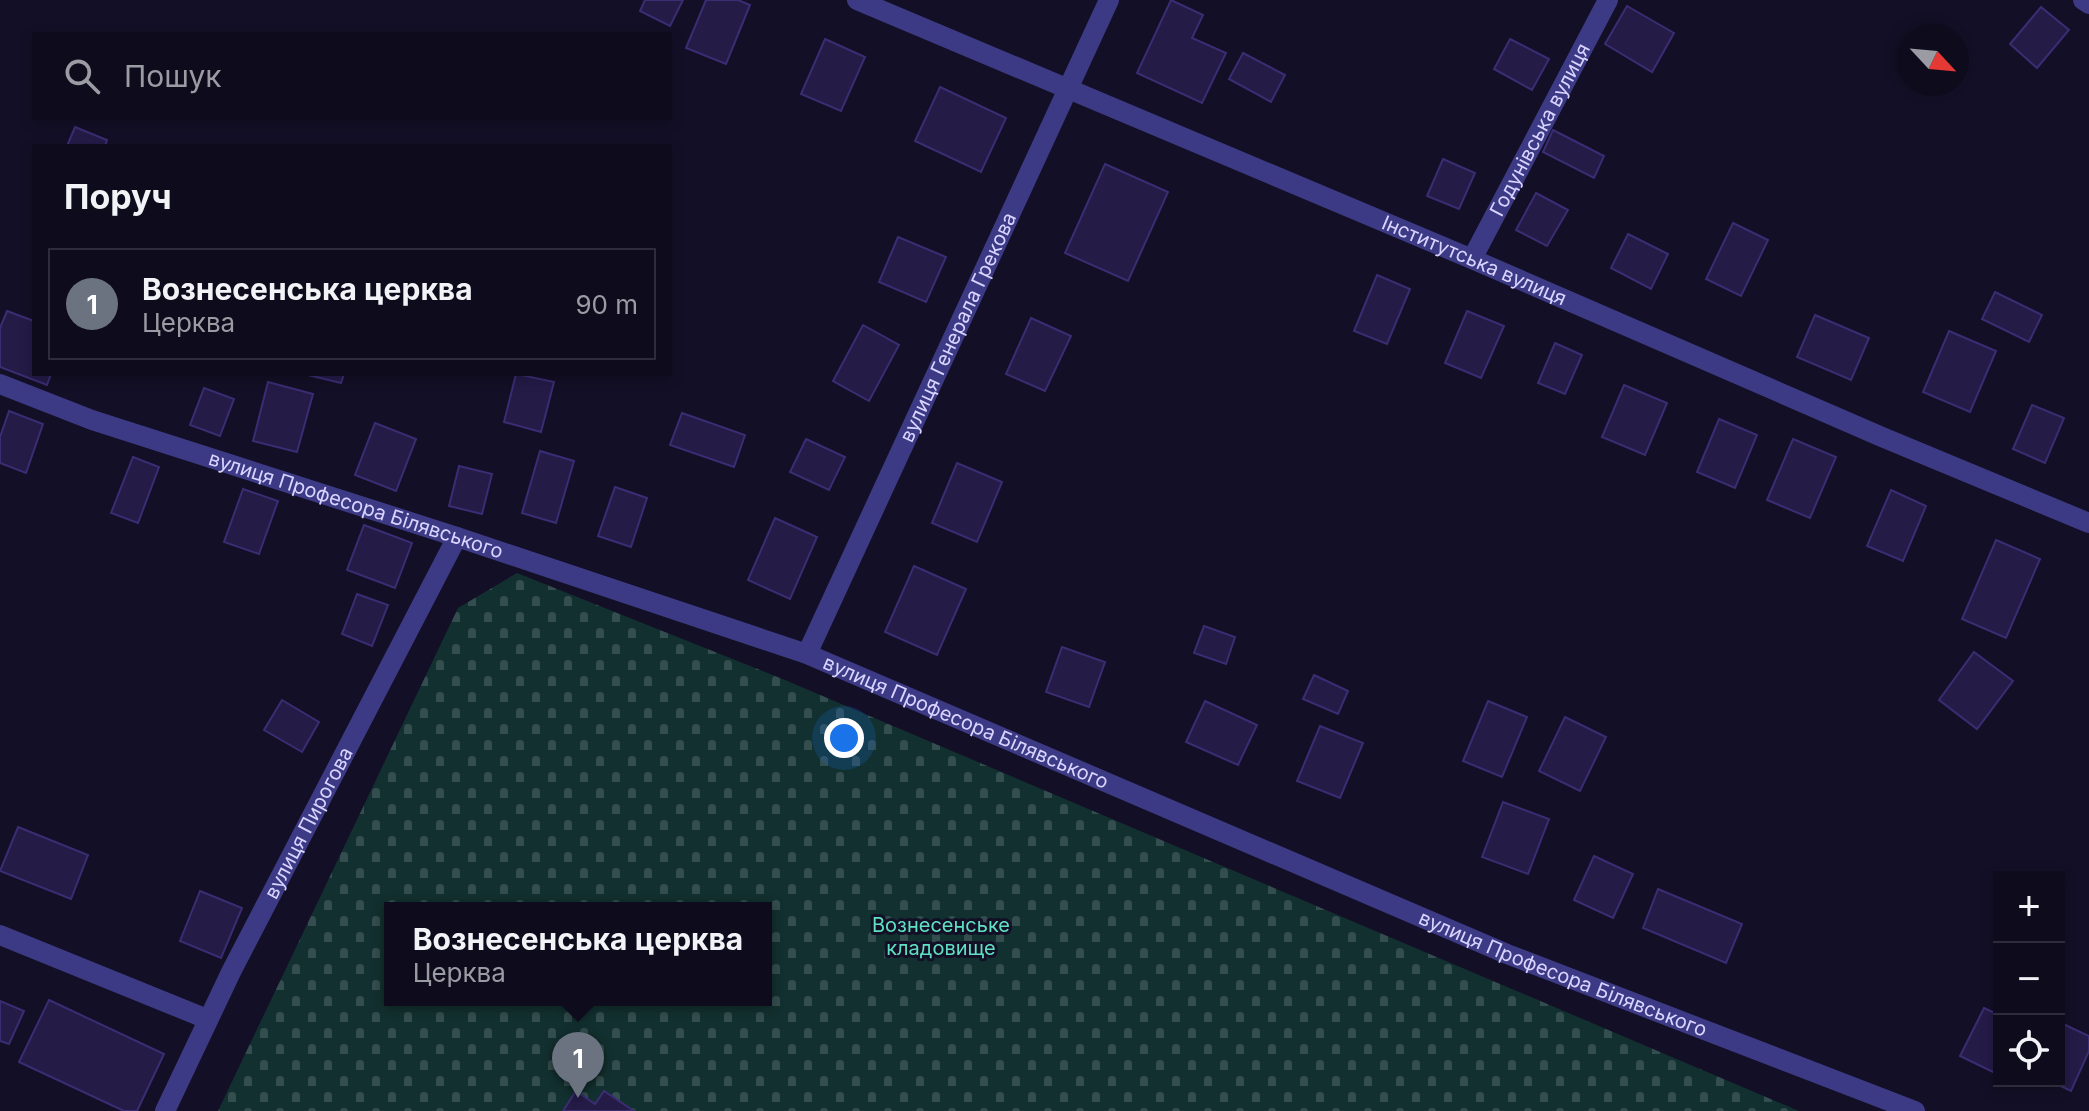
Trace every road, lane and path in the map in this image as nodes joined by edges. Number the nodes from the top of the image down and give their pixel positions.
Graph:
1 (857, 0) edge
2 (1109, 0) edge
3 (1608, 0) edge
4 (2083, 0) edge
5 (2089, 4) edge
6 (1069, 90) junction
7 (1472, 259) junction
8 (0, 384) edge
9 (2089, 523) edge
10 (457, 537) junction
11 (807, 654) junction
12 (0, 935) edge
13 (207, 1019) junction
14 (165, 1111) edge
15 (1915, 1111) edge

1 - 6 street, Інститутська вулиця
2 - 6 street, вулиця Генерала Грекова
3 - 7 street, Годунівська вулиця
4 - 5 street
6 - 7 street, Інститутська вулиця
6 - 11 street, вулиця Генерала Грекова
7 - 9 street, Інститутська вулиця
8 - 10 street, вулиця Професора Білявського
10 - 11 street, вулиця Професора Білявського
10 - 13 street, вулиця Пирогова
11 - 15 street, вулиця Професора Білявського
12 - 13 street
13 - 14 street, вулиця Пирогова

